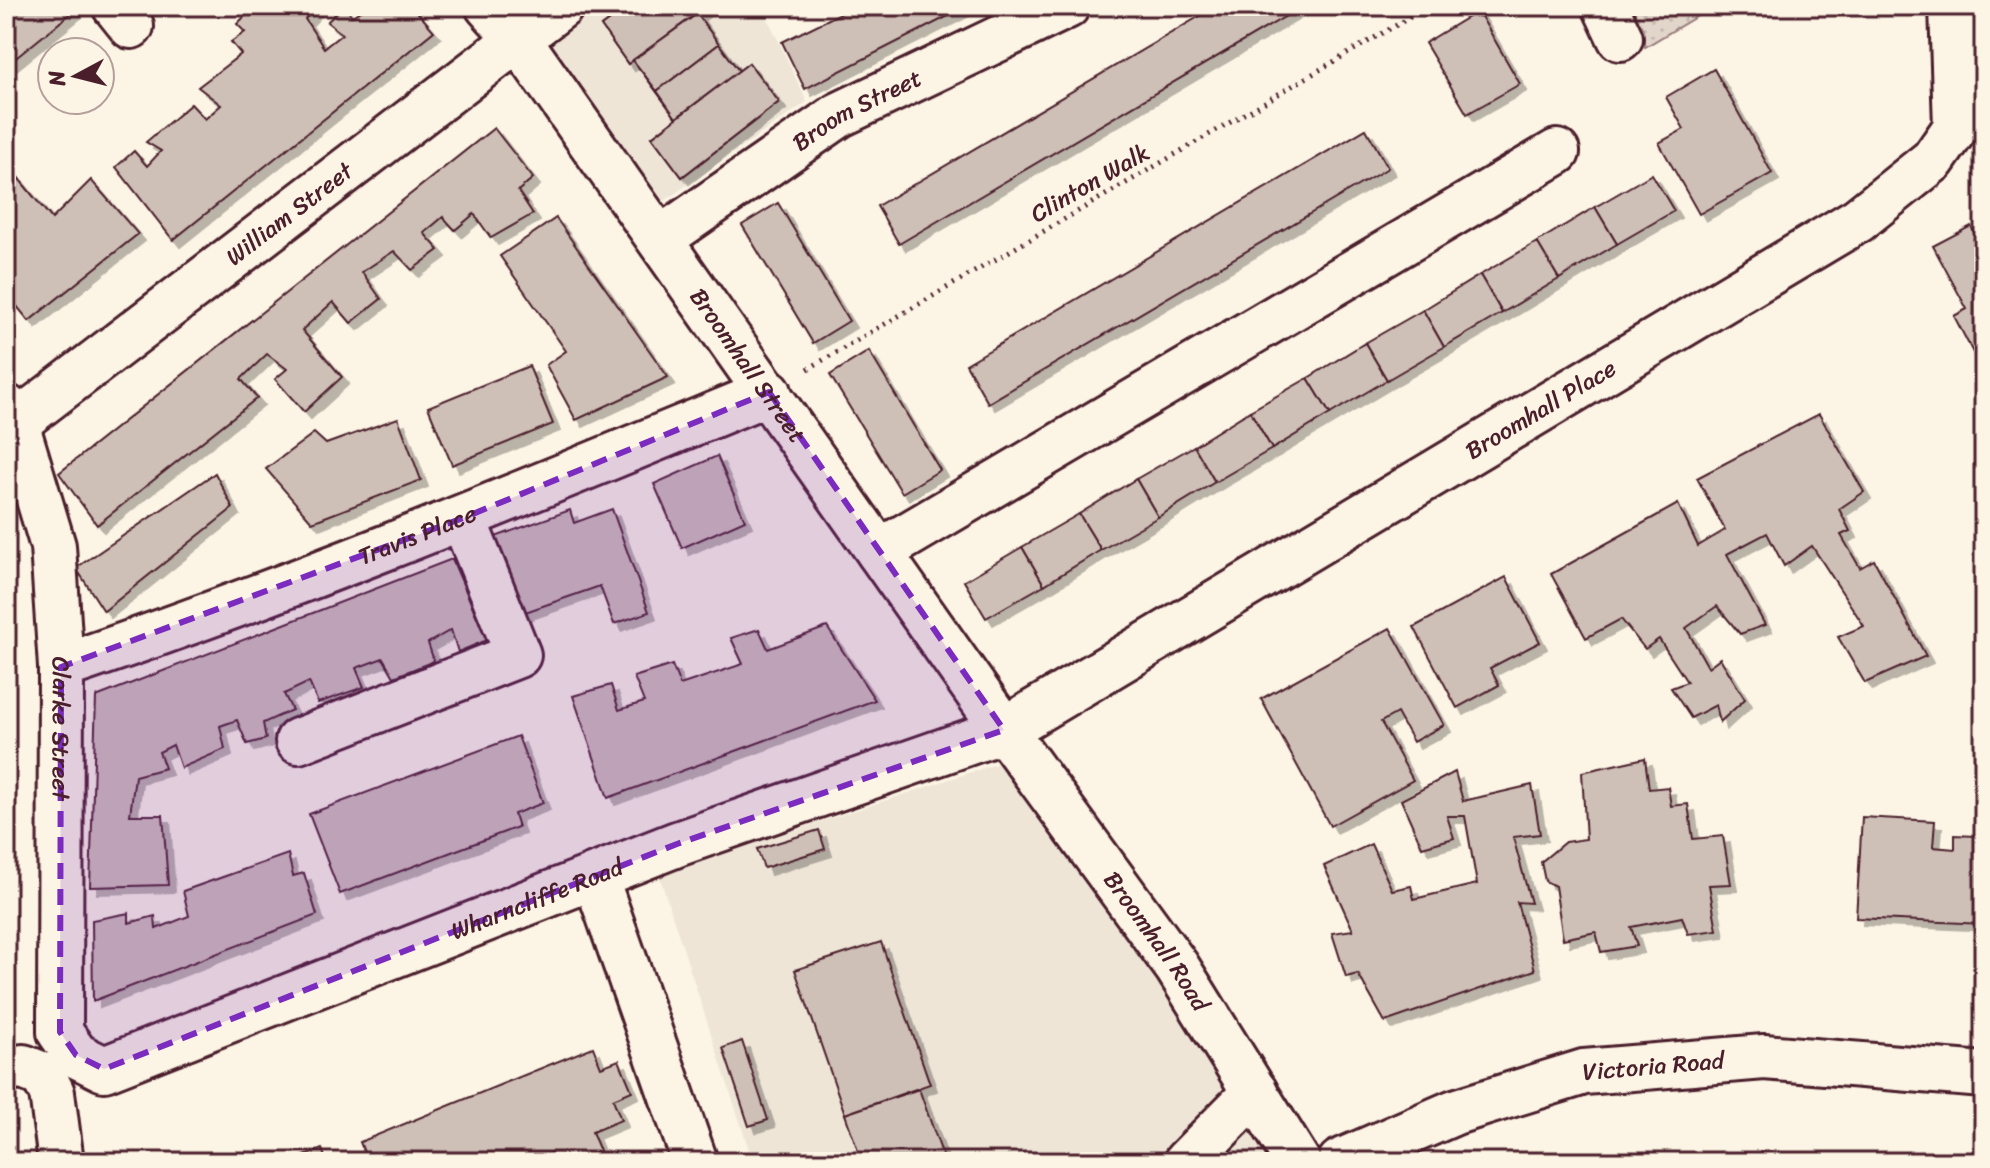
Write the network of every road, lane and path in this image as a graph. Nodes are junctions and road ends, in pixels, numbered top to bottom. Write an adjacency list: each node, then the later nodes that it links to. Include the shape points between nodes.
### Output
1 (488, 6): 6 (street, Broomhall Street)
2 (561, 6): 6 (street, William Street)
3 (1067, 6): 8 (street, Broom Street, via 839,115)
4 (1429, 6): 9 (path, Clinton Walk)
5 (1952, 6): 14 (street, Broomhall Place, via 1956,127 1933,160 1858,220)
6 (519, 40): 8 (street, Broomhall Street); 10 (street, William Street)
7 (1557, 152): 12 (street)
8 (660, 239): 9 (street, Broomhall Street)
9 (769, 392): 11 (street, Travis Place); 12 (street, Broomhall Street)
10 (11, 415): 13 (street, Clarke Street, via 53,546)
11 (463, 518): 13 (street, Travis Place); 15 (street, via 518,655)
12 (879, 552): 14 (street, Broomhall Street)
13 (61, 667): 17 (street, Clarke Street, via 60,1032)
14 (1004, 730): 16 (street, Wharncliffe Road, via 683,859); 19 (street, Broomhall Road, via 1177,967)
15 (298, 741)
16 (595, 876): 17 (street, Wharncliffe Road, via 104,1069); 21 (street)
17 (42, 1067): 20 (street, Clarke Street, via 52,1093)
18 (1984, 1075): 24 (street, Victoria Road, via 1764,1057 1584,1072 1455,1112)
19 (1255, 1092): 22 (street); 23 (street, Broomhall Road)
20 (61, 1162)
21 (695, 1162)
22 (1186, 1162)
23 (1298, 1162)
24 (1340, 1162)

